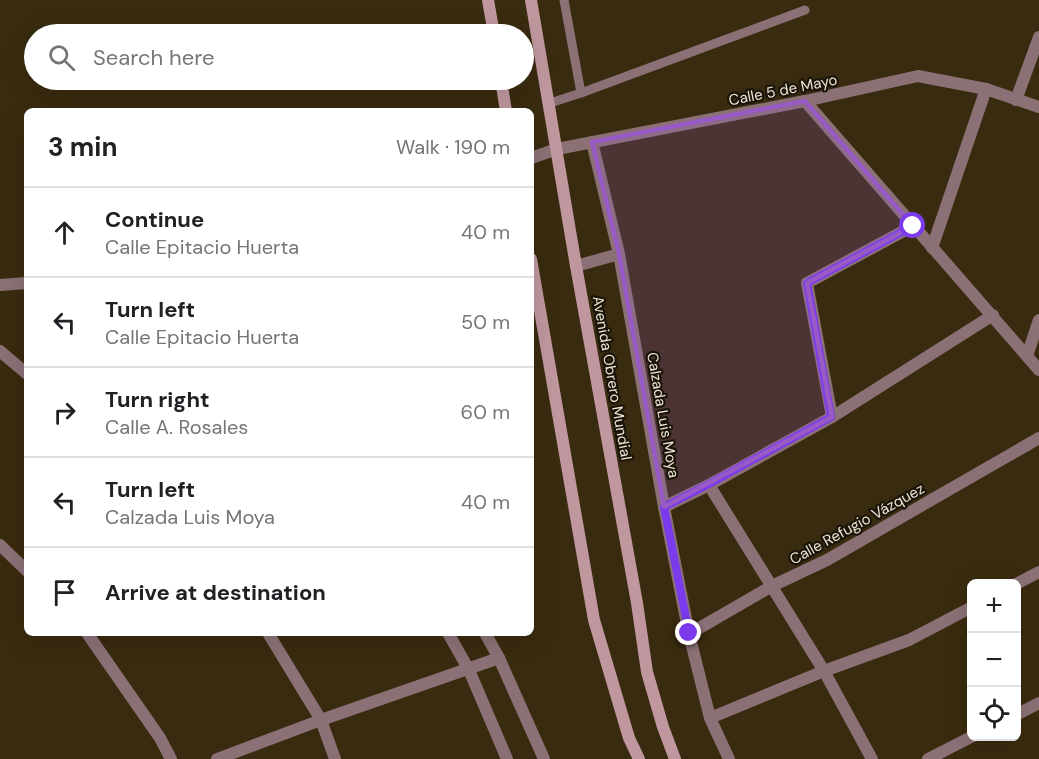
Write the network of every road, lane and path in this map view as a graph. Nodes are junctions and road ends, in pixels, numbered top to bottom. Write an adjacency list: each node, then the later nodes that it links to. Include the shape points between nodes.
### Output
1 (488, 0): 5 (main road)
2 (531, 0): 13 (main road, Avenida Obrero Mundial)
3 (564, 0): 10 (lane)
4 (805, 10): 10 (lane)
5 (492, 24)
6 (1039, 37): 7 (street)
7 (1034, 67): 11 (street)
8 (986, 89): 11 (street, Calle 5 de Mayo); 12 (street, Calle 5 de Mayo, via 918,76); 20 (street)
9 (503, 90): 15 (main road)
10 (581, 93): 13 (lane)
11 (1016, 100): 14 (street, Calle 5 de Mayo)
12 (805, 101): 16 (street, Calle 5 de Mayo); 19 (street)
13 (550, 103): 17 (main road, Avenida Obrero Mundial)
14 (1039, 107)
15 (506, 108)
16 (592, 142): 17 (street, Calle 5 de Mayo); 21 (street, Calzada Luis Moya)
17 (557, 149): 18 (street, Calle 5 de Mayo); 22 (main road, Avenida Obrero Mundial)
18 (534, 157)
19 (913, 226): 20 (street); 32 (street, via 807,283)
20 (932, 248): 26 (street)
21 (620, 254): 22 (street); 35 (street, Calzada Luis Moya)
22 (576, 266): 61 (main road, Avenida Obrero Mundial, via 647,672)
23 (534, 276): 60 (main road, via 594,620)
24 (24, 283): 25 (street)
25 (0, 285)
26 (993, 315): 29 (street); 32 (street)
27 (1039, 320): 29 (street)
28 (0, 351): 31 (street)
29 (1027, 356): 30 (street)
30 (1039, 369)
31 (24, 371)
32 (831, 417): 34 (street)
33 (1039, 438): 40 (street, Calle Refugio Vázquez, via 827,560)
34 (709, 484): 35 (street); 40 (street)
35 (664, 507): 42 (street, Calzada Luis Moya)
36 (0, 545): 37 (street)
37 (24, 568)
38 (1039, 572): 39 (street)
39 (1021, 582)
40 (772, 586): 42 (street, Calle Refugio Vázquez); 49 (street)
41 (967, 611): 49 (street, via 909,640)
42 (689, 633): 52 (street, Calzada Luis Moya)
43 (89, 636): 55 (street)
44 (270, 636): 53 (street)
45 (450, 636): 48 (street)
46 (487, 636): 47 (street)
47 (499, 658): 48 (street); 59 (street)
48 (469, 670): 53 (street); 58 (street)
49 (825, 671): 52 (street); 63 (street)
50 (1039, 703): 51 (street)
51 (1021, 713)
52 (710, 718): 62 (street, Calzada Luis Moya)
53 (321, 720): 56 (street); 57 (street)
54 (967, 739): 64 (street)
55 (171, 759)
56 (217, 759)
57 (335, 759)
58 (507, 759)
59 (544, 759)
60 (639, 759)
61 (675, 759)
62 (729, 759)
63 (872, 759)
64 (928, 759)

